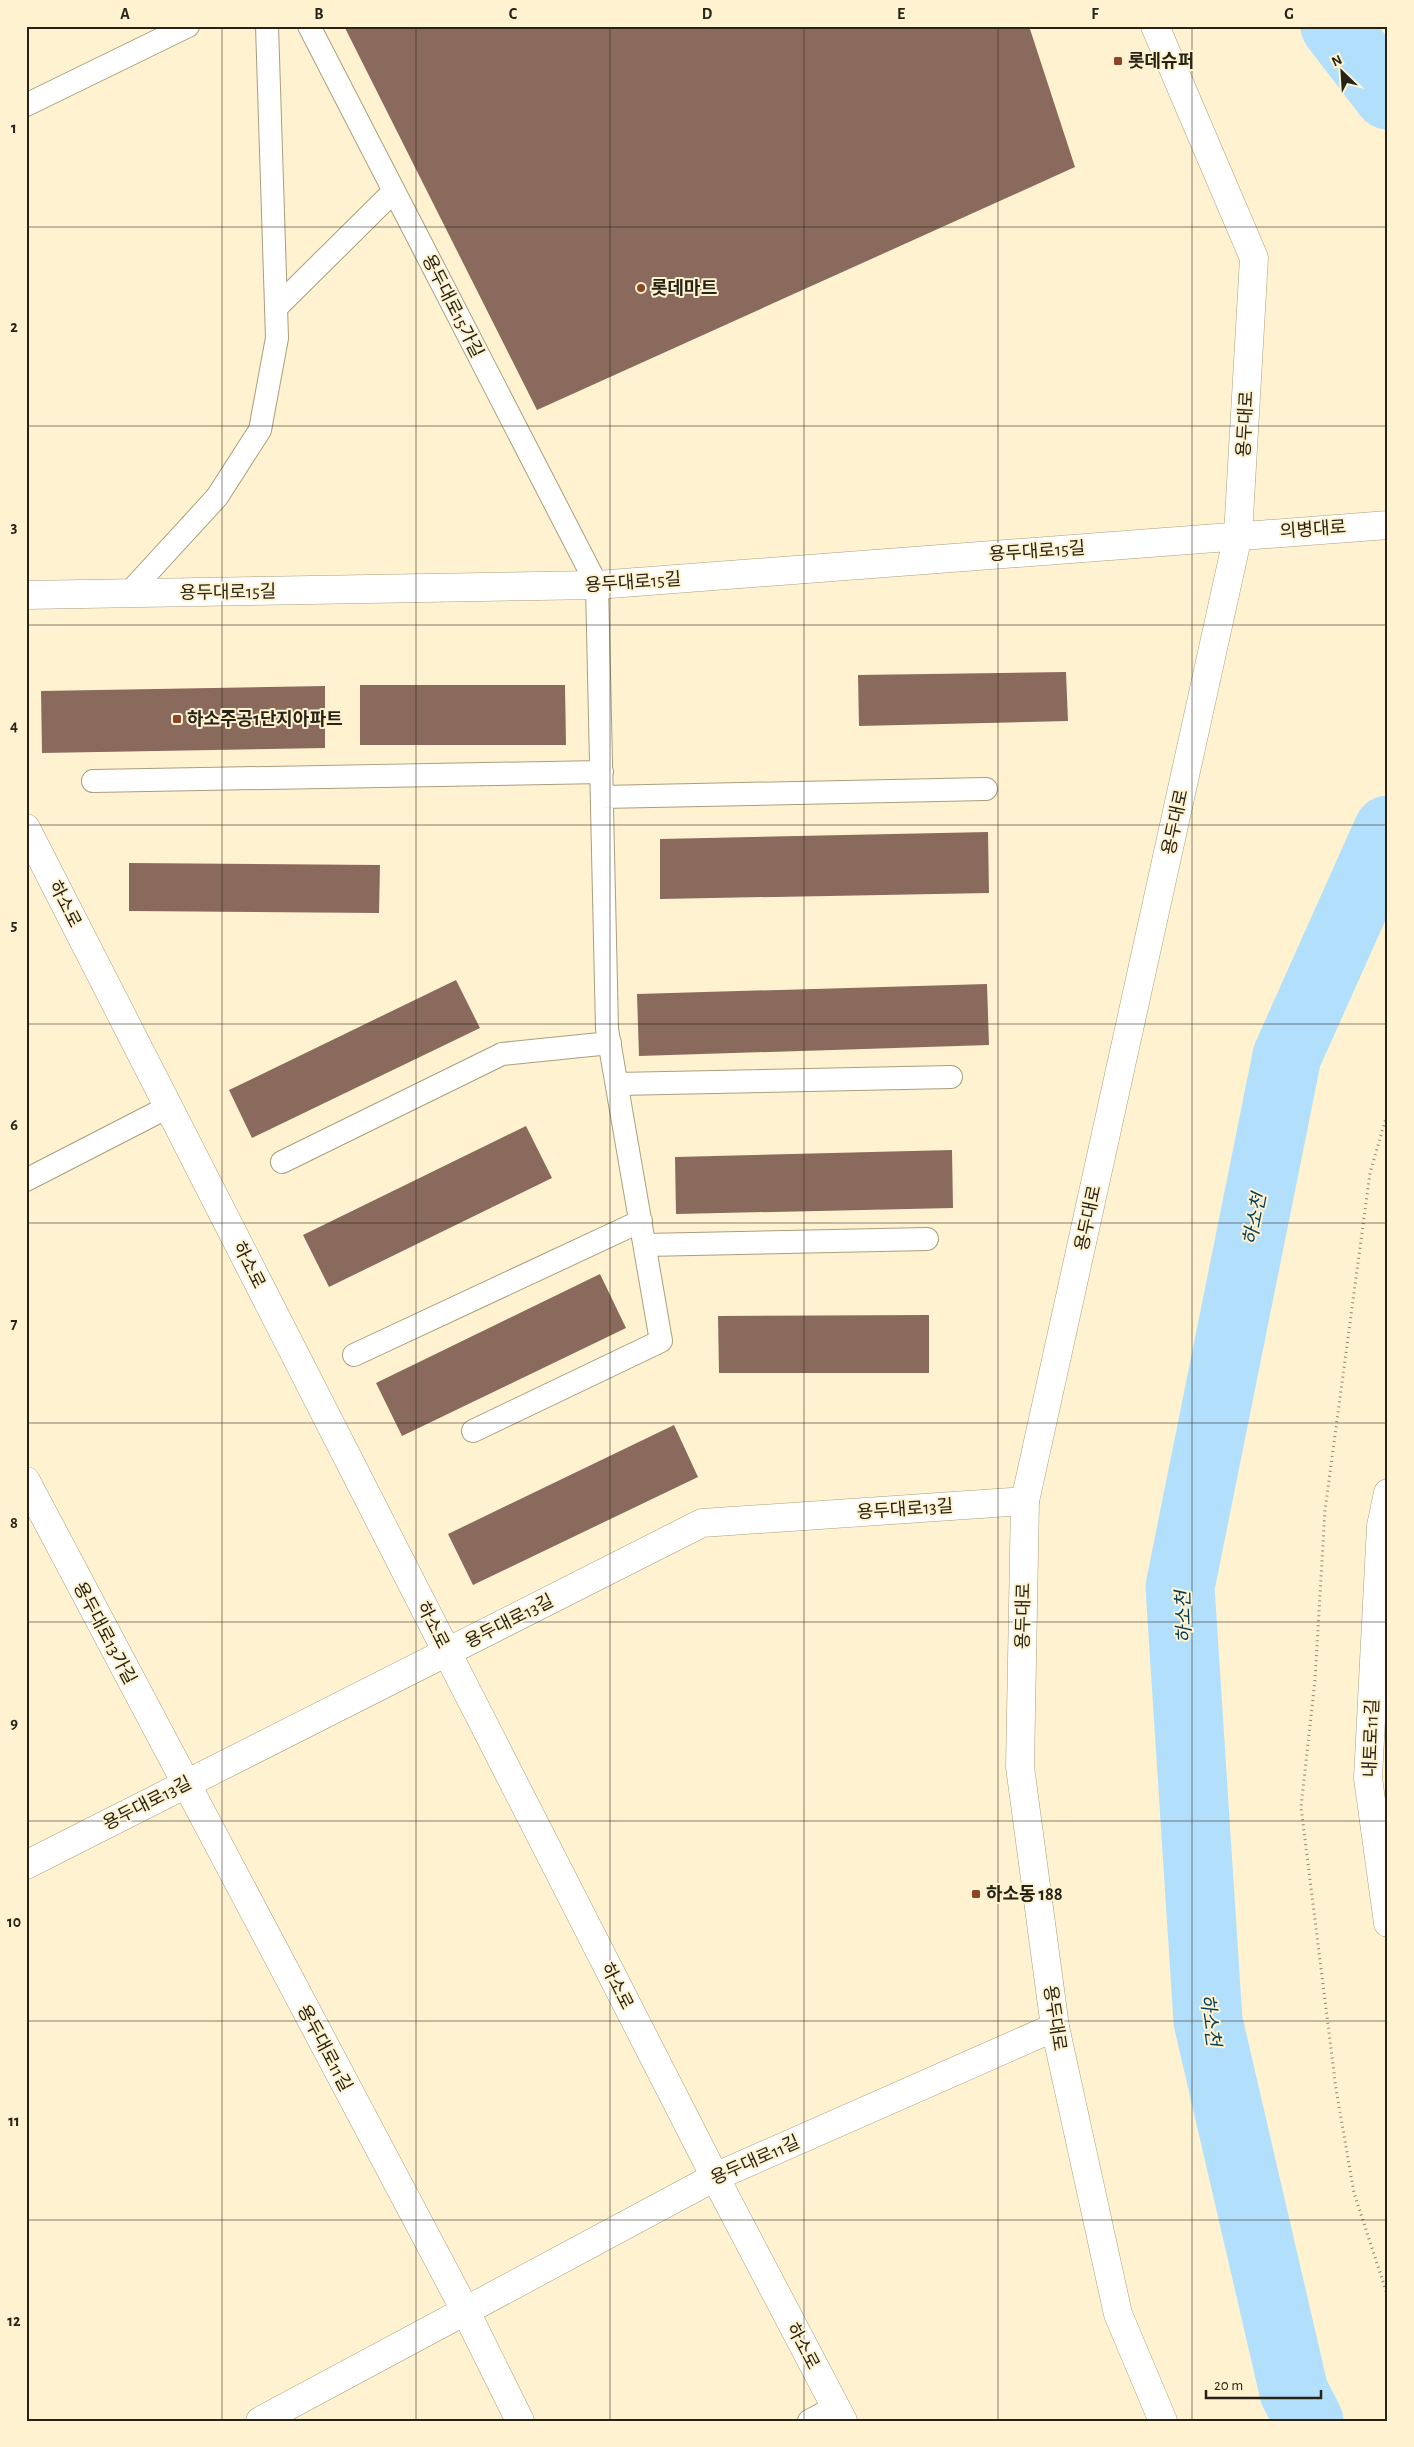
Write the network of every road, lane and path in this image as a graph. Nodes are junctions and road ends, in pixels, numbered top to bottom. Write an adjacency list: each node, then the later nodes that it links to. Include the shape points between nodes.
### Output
1 (188, 26): 5 (lane)
2 (267, 26): 7 (lane)
3 (309, 26): 6 (lane, 용두대로15가길)
4 (1155, 26): 9 (street, 용두대로, via 1254,258)
5 (26, 105)
6 (394, 191): 7 (lane); 10 (lane, 용두대로15가길)
7 (276, 308): 11 (lane, via 277,338 260,430 217,498)
8 (1388, 525): 9 (street, 의병대로)
9 (1238, 535): 10 (street, 용두대로15길); 31 (street, 용두대로)
10 (598, 585): 11 (street, 용두대로15길); 13 (lane)
11 (128, 594): 12 (street, 용두대로15길)
12 (26, 596)
13 (602, 772): 14 (lane); 16 (lane)
14 (93, 781)
15 (986, 789): 16 (lane)
16 (602, 797): 18 (lane, via 607,1029)
17 (26, 828): 21 (street, 하소로)
18 (610, 1043): 20 (lane); 22 (lane, via 502,1054)
19 (951, 1077): 20 (lane)
20 (617, 1084): 24 (lane)
21 (168, 1107): 23 (lane); 32 (street, 하소로)
22 (282, 1162)
23 (26, 1180)
24 (641, 1221): 26 (lane); 27 (lane)
25 (927, 1239): 26 (lane)
26 (645, 1245): 28 (lane, via 662,1341)
27 (354, 1355)
28 (474, 1431)
29 (26, 1481): 34 (street, 용두대로13가길)
30 (1388, 1493): 33 (street, 내토로11길, via 1381,1526)
31 (1025, 1502): 32 (street, 용두대로13길, via 702,1523); 37 (street, 용두대로, via 1020,1767)
32 (446, 1652): 34 (street, 용두대로13길); 38 (street, 하소로)
33 (1378, 1778): 36 (street, 내토로11길)
34 (185, 1784): 35 (street, 용두대로13길); 39 (street, 용두대로11길)
35 (26, 1865)
36 (1388, 1923)
37 (1055, 2027): 38 (street, 용두대로11길); 44 (street, 용두대로, via 1118,2314)
38 (715, 2178): 39 (street, 용두대로11길); 40 (street, 하소로)
39 (466, 2312): 41 (street, 용두대로11길); 42 (street)
40 (839, 2414): 43 (lane)
41 (260, 2421)
42 (520, 2421)
43 (809, 2421)
44 (1163, 2421)

